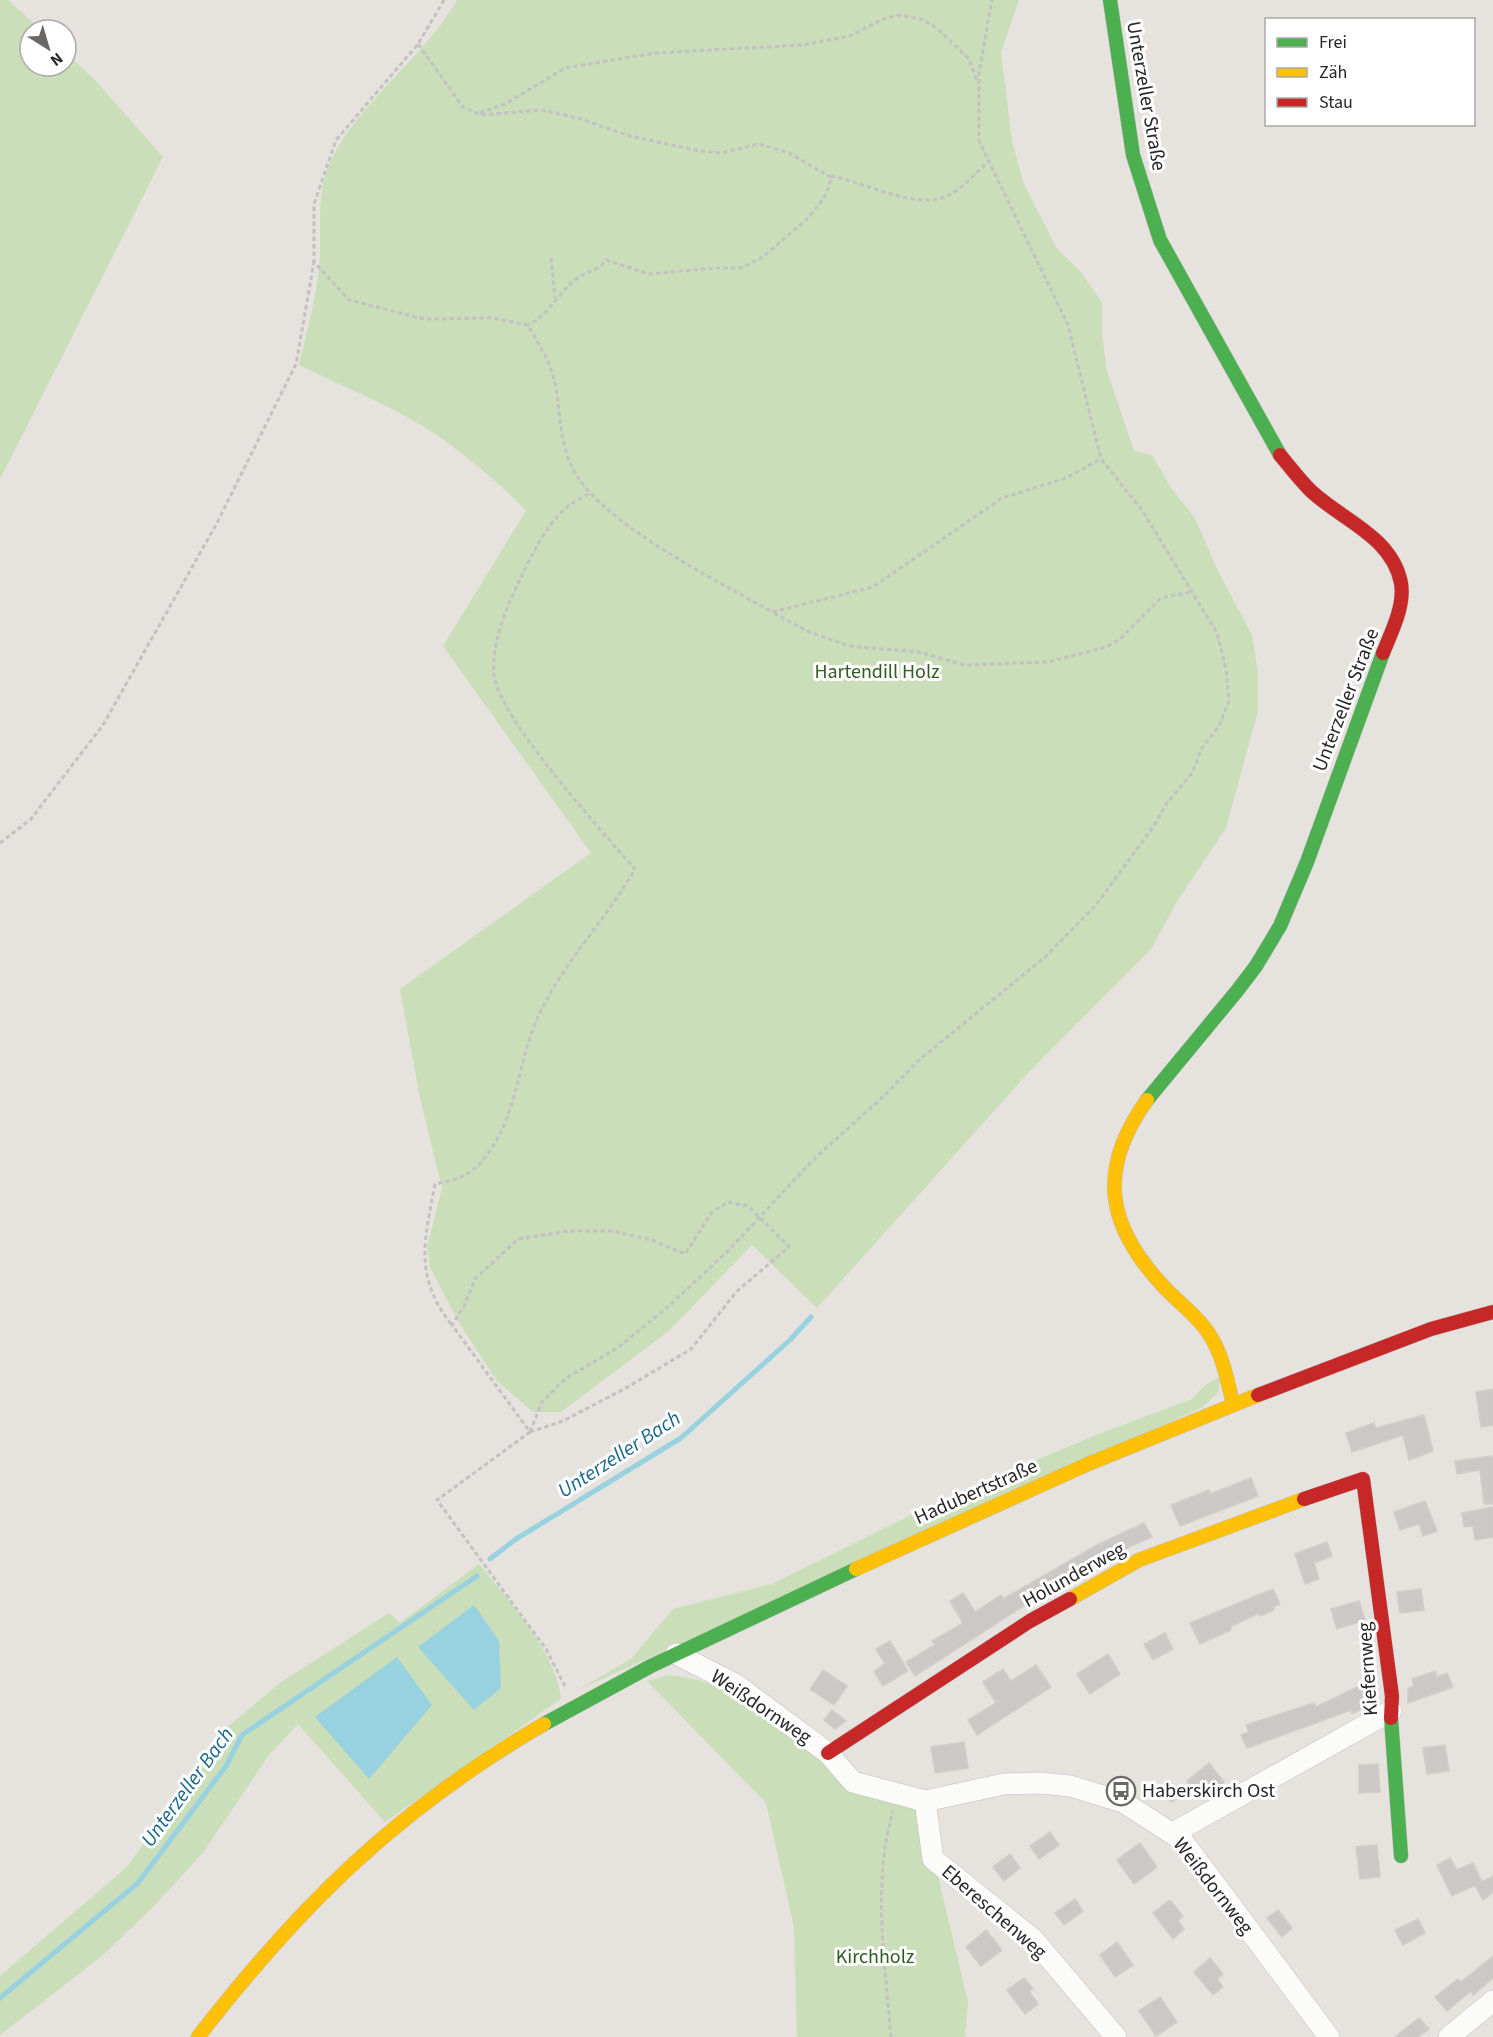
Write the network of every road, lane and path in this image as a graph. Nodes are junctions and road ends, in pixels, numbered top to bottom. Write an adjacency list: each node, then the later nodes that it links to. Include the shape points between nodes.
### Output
1 (444, 0): 4 (path)
2 (992, 0): 5 (path)
3 (1110, 0): 21 (street, Unterzeller Straße, via 1133,155 1160,240 1279,454 1311,491 1382,545 1401,584 1397,618 1300,883 1279,929 1236,994 1140,1112 1117,1164 1114,1202 1131,1246 1212,1337)
4 (418, 44): 6 (path, via 463,107); 10 (path, via 336,140 314,204)
5 (978, 85): 6 (path, via 969,59 957,45 924,20 899,15 850,36 802,45 656,53 565,68 507,103); 7 (path, via 979,141)
6 (478, 113): 8 (path, via 541,110 692,150 721,153 759,144 789,153)
7 (989, 161): 8 (path, via 950,194 923,200); 13 (path, via 1068,325)
8 (831, 176): 11 (path, via 824,198 807,219 763,257 741,268 649,274 606,260 597,270 582,275)
9 (551, 258): 11 (path)
10 (314, 262): 12 (path, via 350,300 424,319 492,318); 17 (path, via 296,364 217,523 103,725 31,819)
11 (556, 300): 12 (path)
12 (528, 325): 14 (path, via 551,370 561,438 572,468)
13 (1101, 459): 15 (path, via 1142,510); 16 (path, via 1066,478 1002,498 873,587)
14 (591, 493): 16 (path, via 662,550); 20 (path, via 560,515 525,570 497,640 494,675 502,698 524,733 635,869 596,931 559,975 525,1044 506,1115 492,1148 463,1178 435,1184 423,1250 438,1307)
15 (1191, 592): 16 (path, via 1161,598 1120,639 1106,647 1048,662 964,664 919,652 849,646 809,632); 18 (path, via 1217,633 1229,701 1192,773 1096,905 1045,957 919,1060)
16 (772, 612)
17 (0, 843)
18 (760, 1216): 20 (path, via 748,1206 728,1202 712,1212 685,1254 652,1240 612,1231 568,1231 518,1239 475,1279); 22 (path, via 669,1306 619,1347 565,1379 542,1402); 22 (path, via 789,1247 737,1291 691,1348 563,1421)
19 (1493, 1311): 21 (street, Hadubertstraße)
20 (452, 1325): 22 (path)
21 (1233, 1403): 24 (street, Hadubertstraße, via 1012,1496)
22 (530, 1432): 25 (path, via 437,1500 546,1649 564,1682)
23 (1363, 1479): 26 (street, Kiefernweg, via 1382,1601 1392,1695); 27 (street, Holunderweg, via 1139,1560 1030,1621)
24 (676, 1654): 25 (street, Hadubertstraße); 27 (street, Weißdornweg, via 735,1684)
25 (568, 1708): 34 (street, Hadubertstraße, via 494,1753 389,1830 335,1878 256,1961)
26 (1390, 1711): 30 (street); 31 (street, Kiefernweg)
27 (828, 1753): 28 (street, Weißdornweg, via 853,1782)
28 (898, 1795): 29 (street, Weißdornweg); 35 (path, via 887,1834 884,1892 884,1958)
29 (926, 1801): 30 (street, Weißdornweg, via 1004,1784 1070,1786 1124,1802); 36 (street, Ebereschenweg, via 933,1859 1032,1939)
30 (1173, 1833): 33 (street, Weißdornweg, via 1182,1840)
31 (1401, 1856)
32 (1493, 2001): 37 (street)
33 (1320, 2034)
34 (198, 2037)
35 (891, 2037)
36 (1116, 2037)
37 (1449, 2037)

